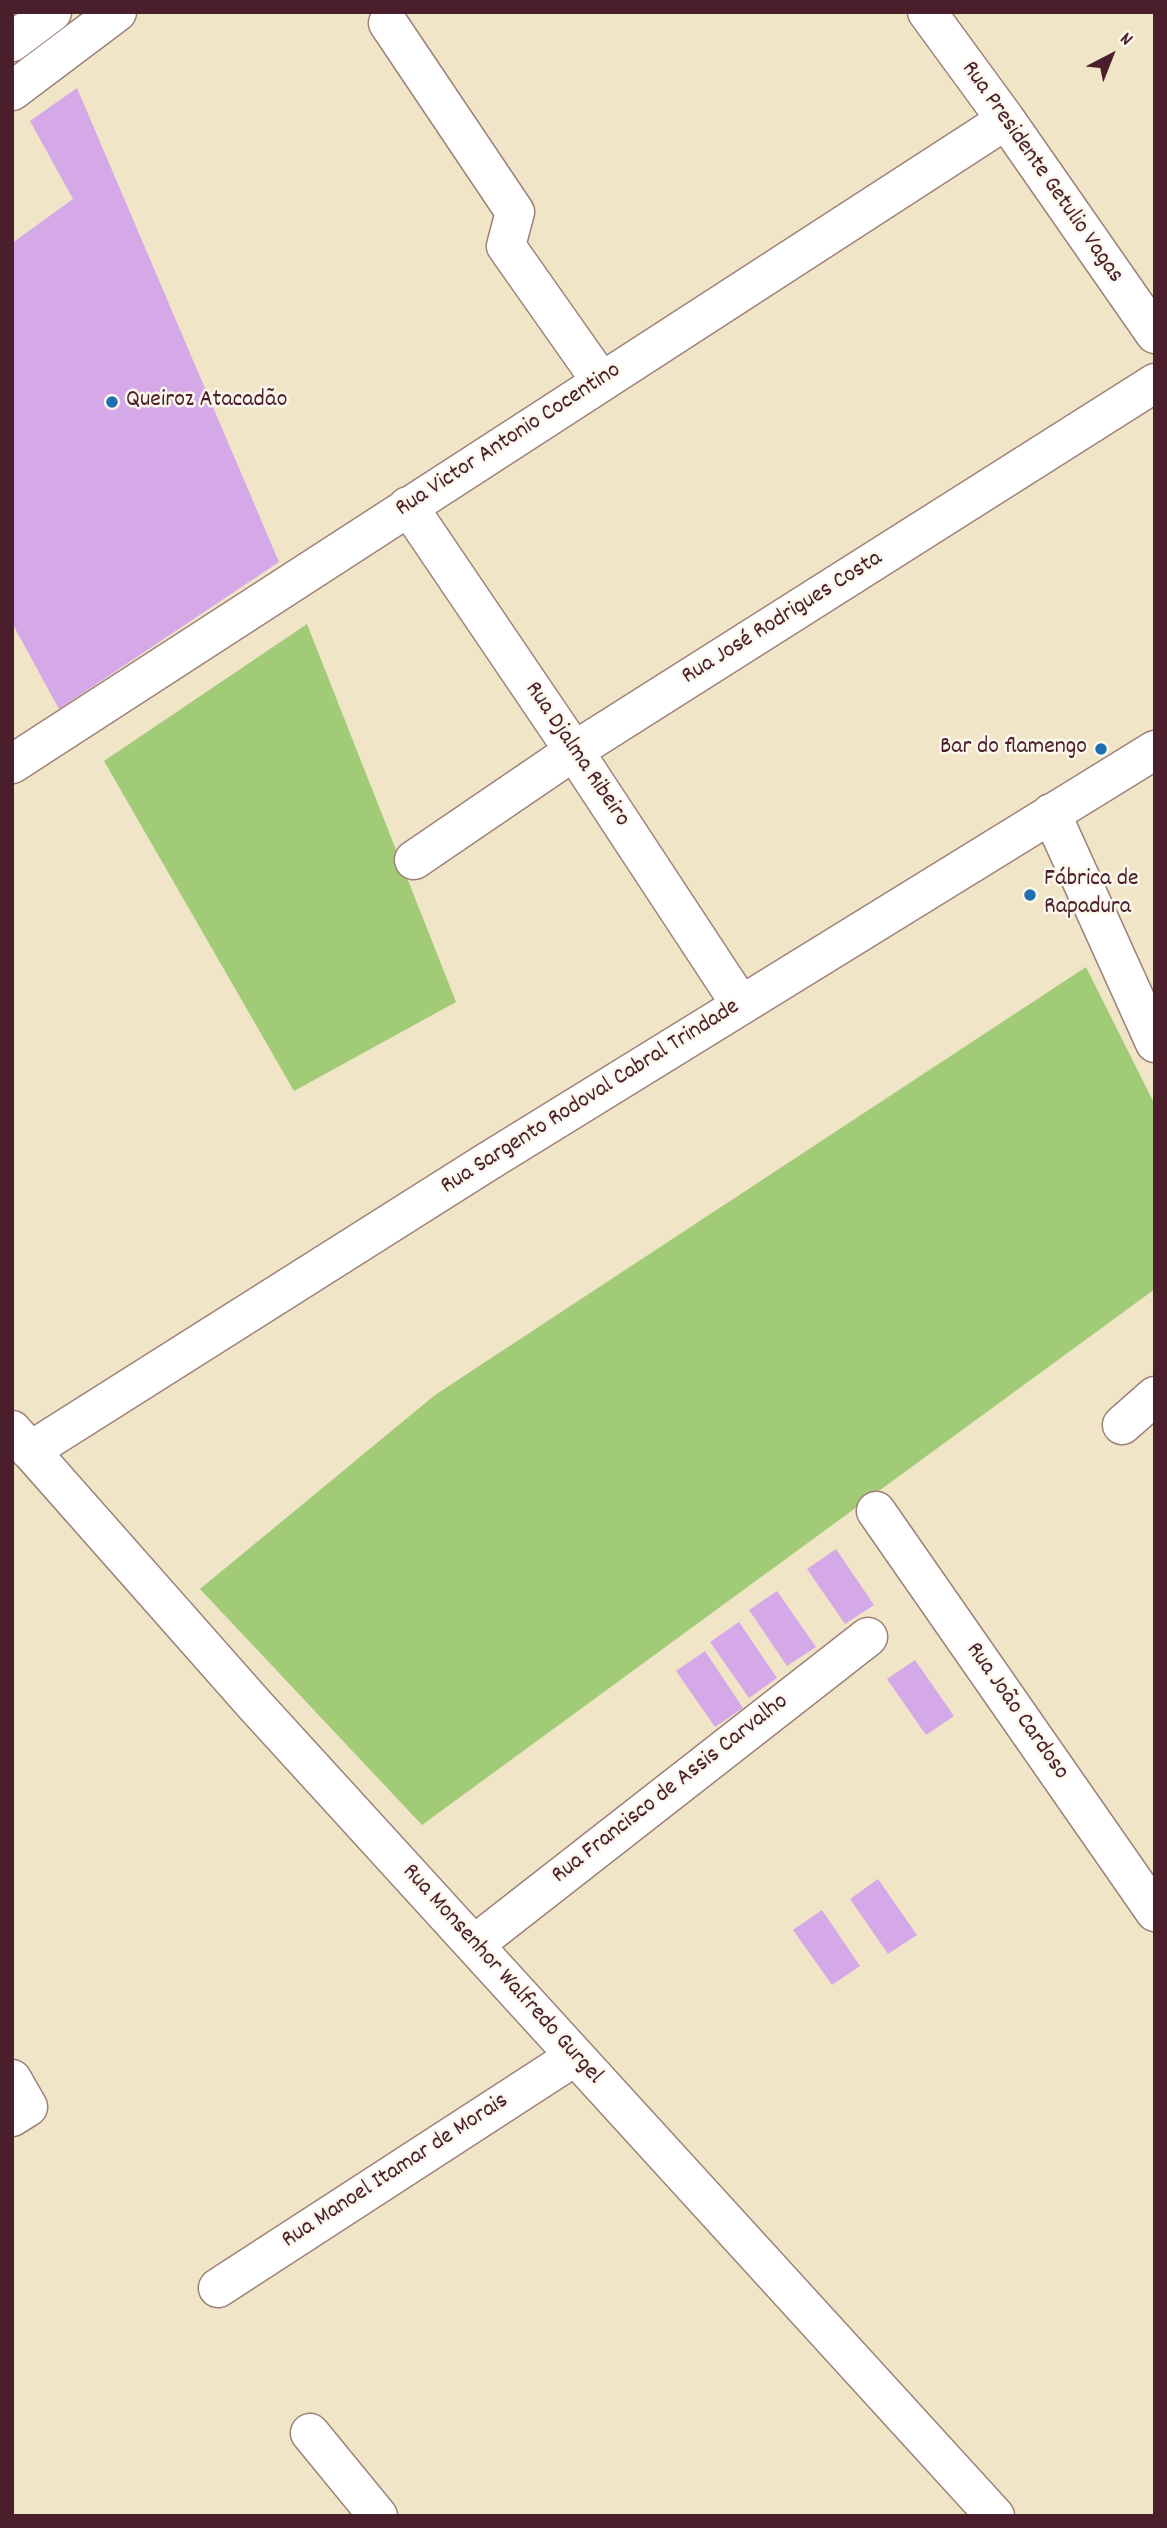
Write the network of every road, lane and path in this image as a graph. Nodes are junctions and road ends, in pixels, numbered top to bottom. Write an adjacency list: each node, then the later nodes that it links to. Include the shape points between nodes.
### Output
1 (51, 12): 5 (street)
2 (117, 12): 6 (street)
3 (927, 12): 7 (street, Rua Presidente Getulio Vagas)
4 (388, 23): 9 (street, via 515,212 506,246)
5 (12, 42)
6 (12, 91)
7 (1006, 120): 8 (street, Rua Presidente Getulio Vagas); 9 (street, Rua Victor Antonio Cocentino)
8 (1155, 334)
9 (601, 381): 11 (street, Rua Victor Antonio Cocentino)
10 (1155, 383): 13 (street, Rua José Rodrigues Costa)
11 (408, 506): 13 (street, Rua Djalma Ribeiro); 14 (street, Rua Victor Antonio Cocentino)
12 (1155, 750): 15 (street, Rua Sargento Rodoval Cabral Trindade)
13 (574, 751): 16 (street, Rua José Rodrigues Costa); 17 (street, Rua Djalma Ribeiro)
14 (12, 764)
15 (1052, 813): 17 (street, Rua Sargento Rodoval Cabral Trindade); 18 (street)
16 (414, 860)
17 (741, 1005): 21 (street, Rua Sargento Rodoval Cabral Trindade)
18 (1155, 1043)
19 (1155, 1396): 20 (street)
20 (1122, 1425)
21 (21, 1441): 25 (street, Rua Monsenhor Walfredo Gurgel)
22 (876, 1511): 24 (street, Rua João Cardoso)
23 (868, 1637): 25 (street, Rua Francisco de Assis Carvalho)
24 (1155, 1912)
25 (475, 1944): 26 (street, Rua Monsenhor Walfredo Gurgel)
26 (574, 2057): 27 (street, Rua Manoel Itamar de Morais); 30 (street, Rua Monsenhor Walfredo Gurgel)
27 (218, 2288)
28 (310, 2433): 29 (street)
29 (378, 2516)
30 (995, 2516)

